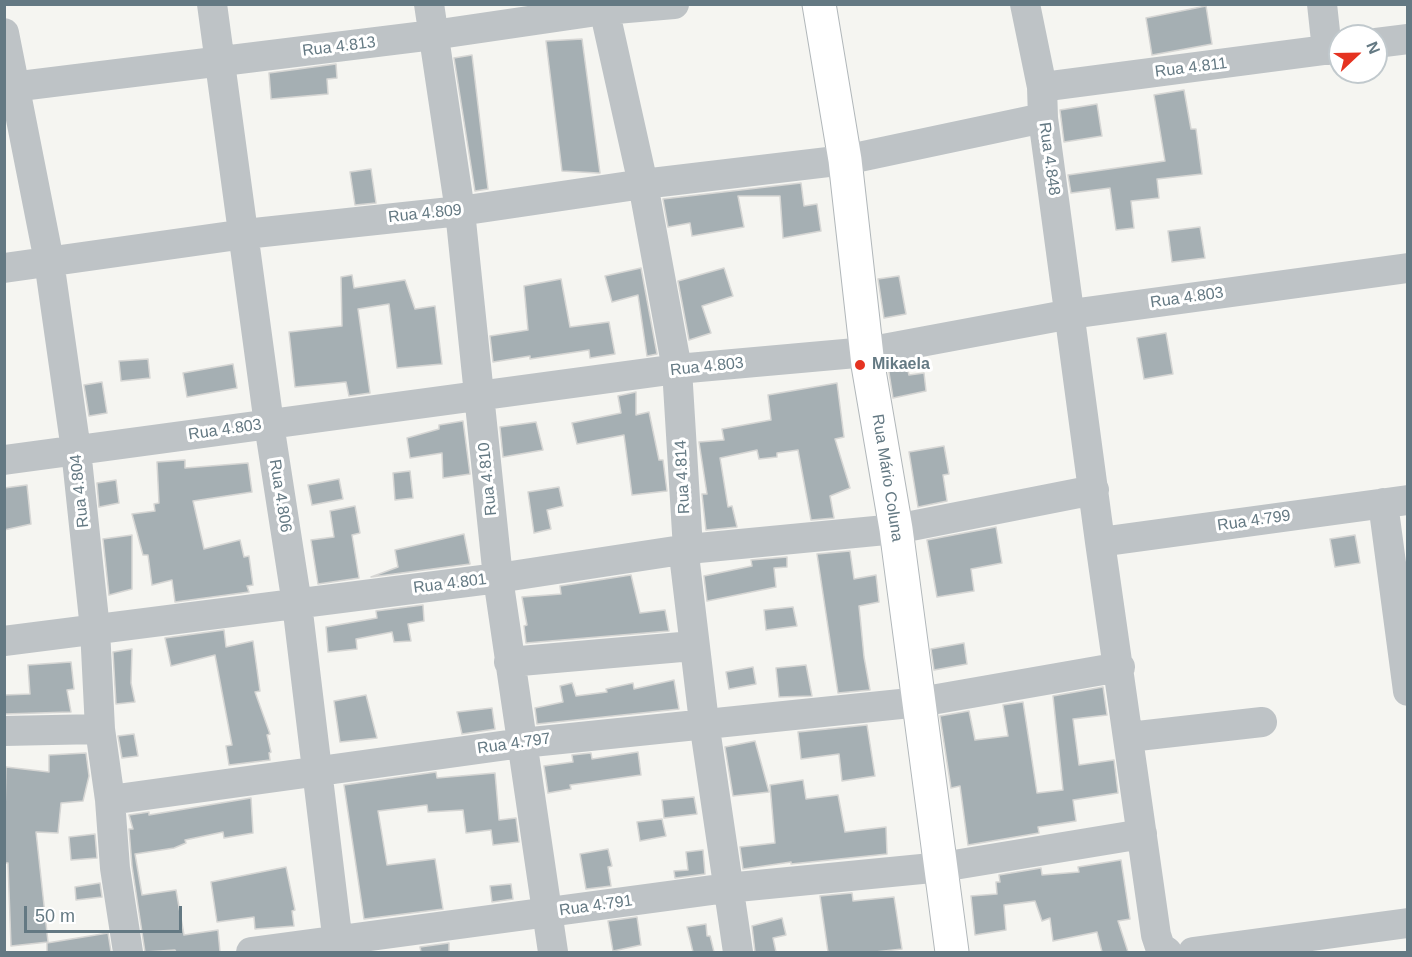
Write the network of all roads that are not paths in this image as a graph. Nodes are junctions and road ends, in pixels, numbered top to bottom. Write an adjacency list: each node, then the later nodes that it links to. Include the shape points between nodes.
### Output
1 (212, 4): 14 (street, Rua 4.806)
2 (429, 4): 10 (street, Rua 4.810)
3 (674, 4): 7 (street, Rua 4.813)
4 (819, 4): 18 (main road, Rua Mário Coluna)
5 (1025, 4): 16 (street, Rua 4.848)
6 (1322, 4): 8 (street)
7 (603, 7): 10 (street, Rua 4.813); 19 (street, Rua 4.814)
8 (1328, 29)
9 (4, 33): 15 (street, Rua 4.804)
10 (433, 35): 14 (street, Rua 4.813); 20 (street, Rua 4.810)
11 (1407, 39): 12 (street)
12 (1388, 41)
13 (1328, 50): 16 (street, Rua 4.811)
14 (219, 62): 15 (street, Rua 4.813); 21 (street, Rua 4.806)
15 (9, 87): 22 (street, Rua 4.804)
16 (1042, 87): 17 (street, Rua 4.848)
17 (1043, 118): 18 (street, Rua 4.809); 25 (street, Rua 4.848)
18 (845, 160): 19 (street, Rua 4.809); 26 (main road, Rua Mário Coluna)
19 (642, 184): 20 (street, Rua 4.809); 27 (street, Rua 4.814)
20 (460, 211): 21 (street, Rua 4.809); 28 (street, Rua 4.810)
21 (246, 234): 22 (street, Rua 4.809); 29 (street, Rua 4.806)
22 (50, 261): 23 (street, Rua 4.809); 30 (street, Rua 4.804)
23 (4, 268)
24 (1407, 268): 25 (street, Rua 4.803)
25 (1071, 314): 26 (street, Rua 4.803); 32 (street, Rua 4.848)
26 (867, 352): 27 (street, Rua 4.803); 34 (main road, Rua Mário Coluna)
27 (677, 369): 28 (street, Rua 4.803); 36 (street, Rua 4.814)
28 (479, 394): 29 (street, Rua 4.803); 37 (street, Rua 4.810)
29 (269, 424): 30 (street, Rua 4.803); 38 (street, Rua 4.806)
30 (76, 450): 31 (street, Rua 4.803); 39 (street, Rua 4.804)
31 (4, 460)
32 (1094, 490): 34 (street, Rua 4.801); 35 (street, Rua 4.848)
33 (1395, 502): 35 (street, Rua 4.799); 44 (street)
34 (896, 529): 36 (street, Rua 4.801); 45 (main road, Rua Mário Coluna)
35 (1100, 542): 43 (street, Rua 4.848)
36 (688, 549): 37 (street, Rua 4.801); 41 (street, Rua 4.814)
37 (498, 578): 38 (street, Rua 4.801); 42 (street, Rua 4.810)
38 (297, 604): 39 (street, Rua 4.801); 52 (street, Rua 4.806)
39 (95, 629): 40 (street, Rua 4.801); 48 (street, Rua 4.804)
40 (4, 641)
41 (693, 646): 42 (street); 46 (street, Rua 4.814)
42 (509, 662): 51 (street, Rua 4.810)
43 (1120, 667): 45 (street, Rua 4.797); 50 (street, Rua 4.848)
44 (1407, 691)
45 (920, 702): 46 (street, Rua 4.797); 55 (main road, Rua Mário Coluna)
46 (704, 722): 51 (street, Rua 4.797); 56 (street, Rua 4.814)
47 (1262, 722): 50 (street)
48 (100, 729): 49 (street); 53 (street, Rua 4.804)
49 (4, 731)
50 (1129, 737): 54 (street, Rua 4.848)
51 (522, 742): 52 (street, Rua 4.797); 57 (street, Rua 4.810)
52 (316, 773): 53 (street, Rua 4.797); 59 (street, Rua 4.806)
53 (110, 800): 61 (street, Rua 4.804, via 115,868)
54 (1142, 834): 55 (street, Rua 4.791); 66 (street, Rua 4.848, via 1156,935 1160,947)
55 (942, 867): 56 (street, Rua 4.791); 65 (main road, Rua Mário Coluna)
56 (727, 888): 57 (street, Rua 4.791); 64 (street, Rua 4.814)
57 (548, 913): 59 (street, Rua 4.791); 63 (street, Rua 4.810)
58 (1407, 923): 60 (street)
59 (338, 947): 62 (street, Rua 4.791)
60 (1262, 948): 67 (street)
61 (128, 952)
62 (250, 952)
63 (553, 952)
64 (738, 952)
65 (952, 952)
66 (1167, 952)
67 (1193, 952)

